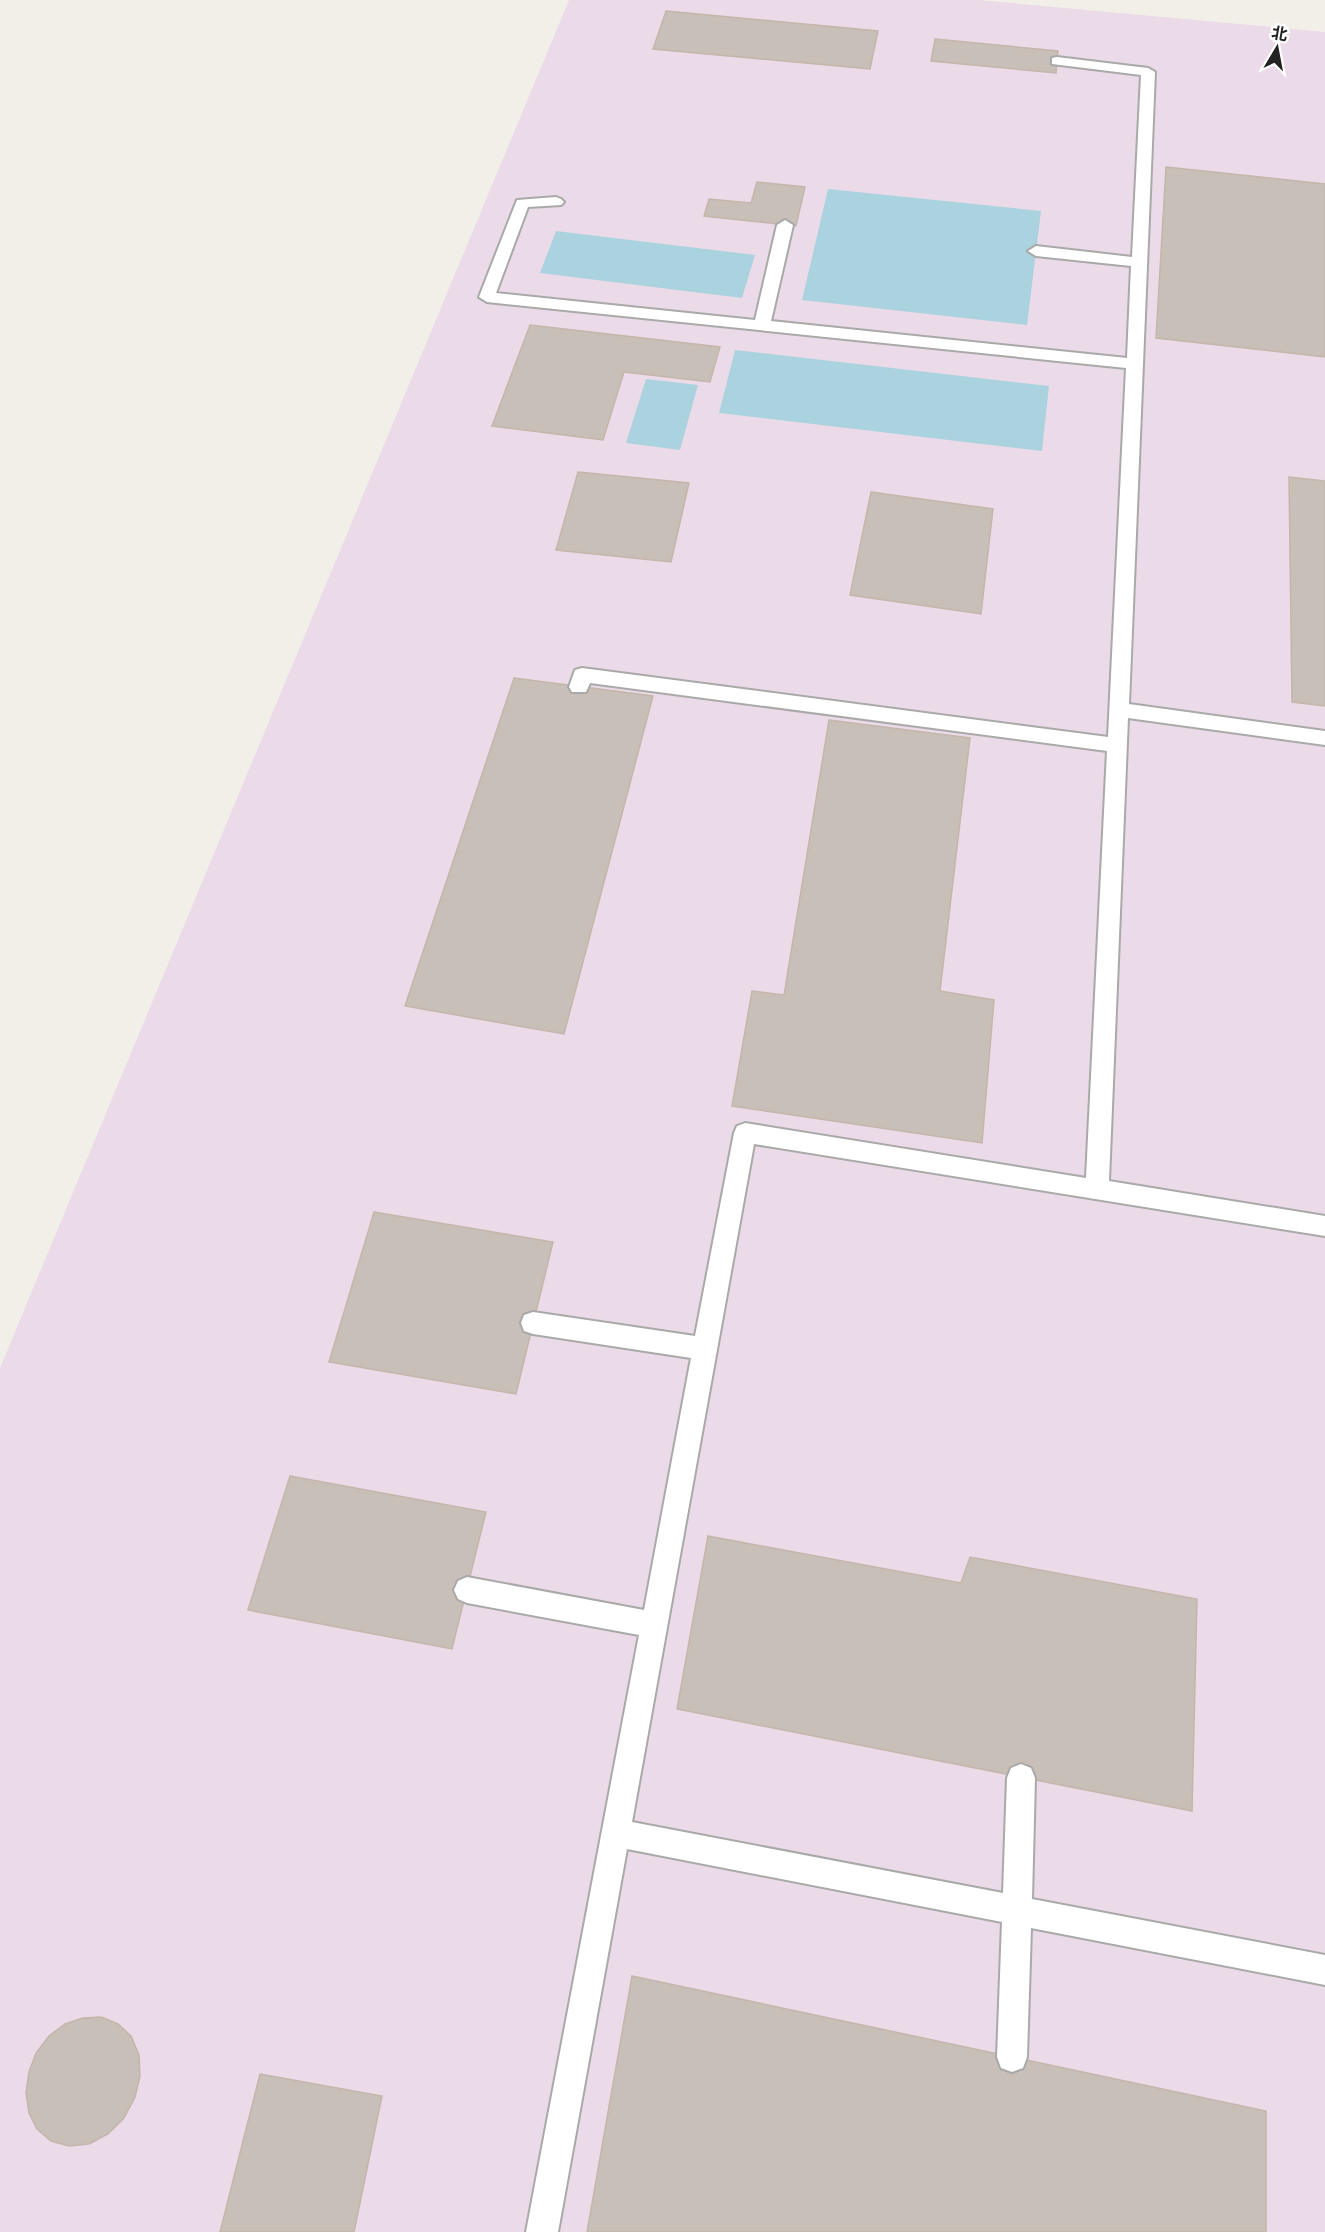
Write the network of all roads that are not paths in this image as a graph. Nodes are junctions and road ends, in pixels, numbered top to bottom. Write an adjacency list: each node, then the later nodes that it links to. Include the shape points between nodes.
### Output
1 (1057, 61): 5 (lane, via 1148,72)
2 (556, 202): 6 (lane, via 522,203 486,297)
3 (785, 225): 6 (lane)
4 (1036, 251): 5 (lane)
5 (1139, 262): 7 (lane)
6 (762, 325): 7 (lane)
7 (1135, 364): 9 (lane)
8 (579, 687): 11 (lane, via 582,675 895,722)
9 (1119, 710): 10 (lane); 11 (lane)
10 (1325, 738)
11 (1117, 745): 12 (lane)
12 (1097, 1189): 13 (lane); 15 (lane, via 745,1133)
13 (1325, 1226)
14 (533, 1323): 15 (lane)
15 (705, 1349): 17 (lane)
16 (467, 1590): 17 (lane)
17 (654, 1625): 19 (lane)
18 (1021, 1778): 20 (lane)
19 (615, 1833): 20 (lane); 23 (lane)
20 (1017, 1911): 21 (lane); 22 (lane)
21 (1325, 1970)
22 (1012, 2057)
23 (542, 2232)

